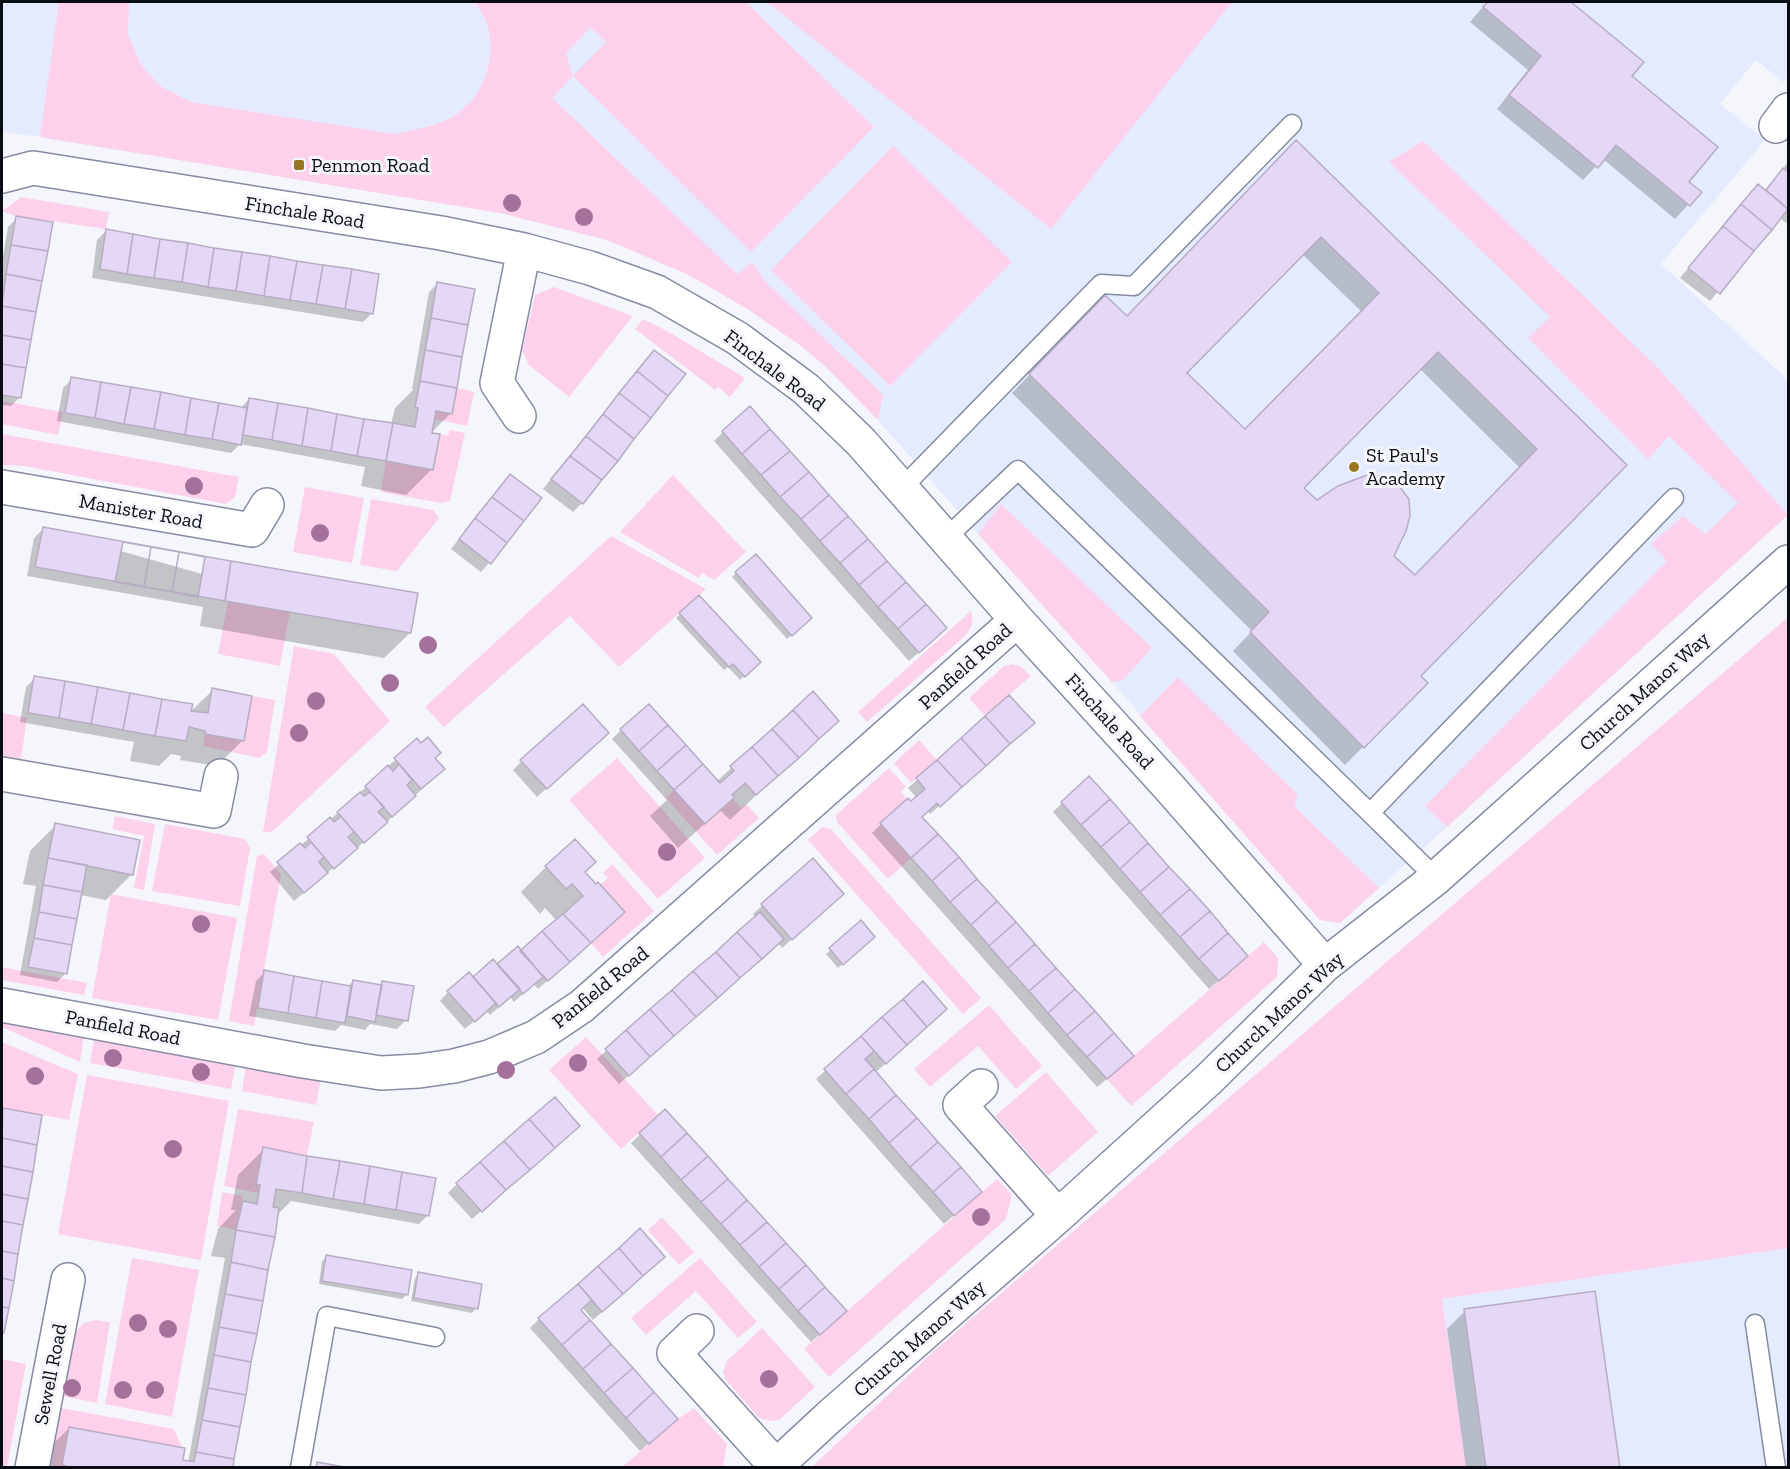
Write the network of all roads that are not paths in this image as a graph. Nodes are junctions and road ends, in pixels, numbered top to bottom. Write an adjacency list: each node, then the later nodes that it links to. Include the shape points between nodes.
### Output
1 (1292, 124): 6 (lane, via 1134,286 1101,284)
2 (2, 176): 3 (street, Finchale Road, via 33,168 441,233)
3 (524, 250): 4 (street, via 498,383); 6 (street, Finchale Road, via 657,292 737,338 806,389)
4 (519, 416)
5 (2, 487): 8 (street, Manister Road, via 252,531)
6 (902, 488): 9 (street, Finchale Road)
7 (1674, 498): 14 (lane)
8 (267, 505)
9 (946, 538): 11 (street, Finchale Road); 14 (lane, via 1018,470)
10 (1788, 562): 15 (street, Church Manor Way)
11 (1017, 620): 16 (street, Finchale Road); 17 (street, Panfield Road, via 582,1006 536,1037 489,1057 430,1070 381,1072)
12 (2, 774): 13 (street, via 214,812)
13 (221, 776)
14 (1370, 813): 15 (lane)
15 (1436, 878): 16 (street, Church Manor Way)
16 (1325, 965): 19 (street, Church Manor Way, via 1208,1080)
17 (2, 1005)
18 (981, 1086): 19 (street, via 960,1105)
19 (1058, 1216): 26 (street, Church Manor Way)
20 (68, 1280): 24 (street, Sewell Road)
21 (1755, 1324): 27 (lane)
22 (697, 1331): 26 (street, via 674,1353)
23 (435, 1337): 25 (lane, via 327,1316)
24 (32, 1467)
25 (300, 1467)
26 (775, 1467)
27 (1776, 1467)

